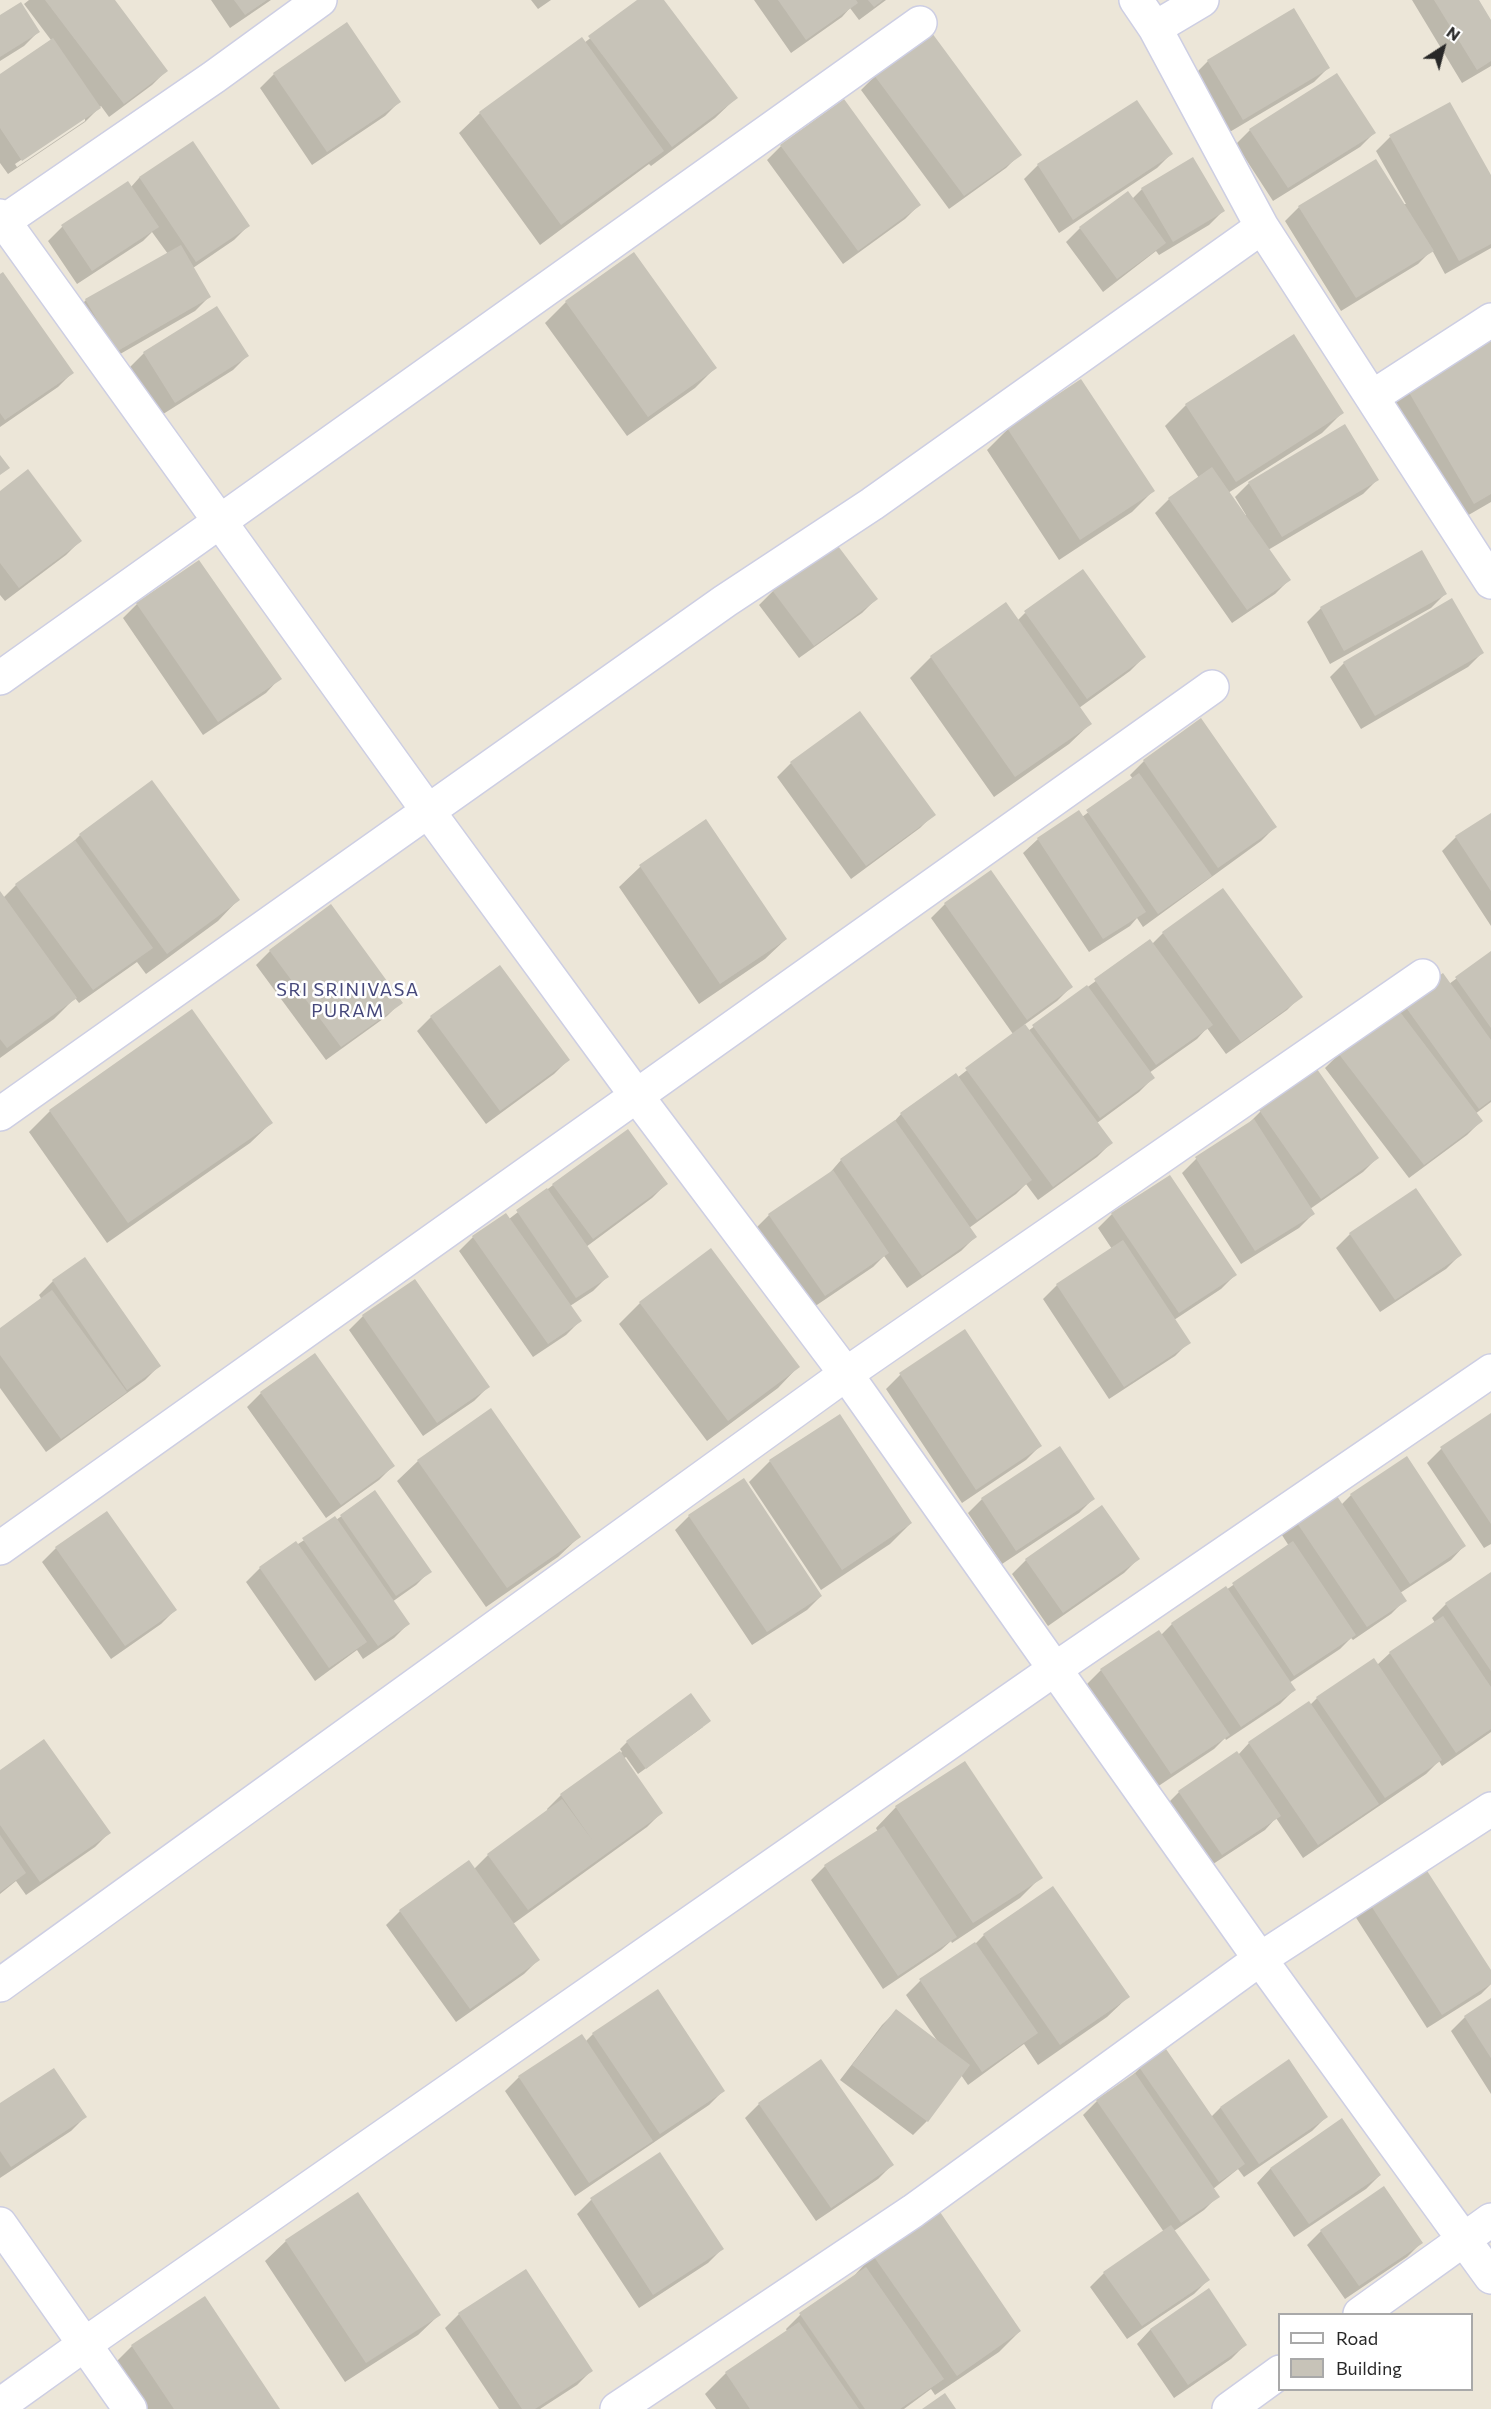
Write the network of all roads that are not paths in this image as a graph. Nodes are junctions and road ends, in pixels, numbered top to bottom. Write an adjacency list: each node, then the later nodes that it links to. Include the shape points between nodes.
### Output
1 (320, 0): 6 (street, via 214,77)
2 (1136, 0): 5 (street)
3 (1202, 0): 5 (street)
4 (920, 23): 10 (street)
5 (1155, 28): 7 (street)
6 (1, 220): 10 (street)
7 (1262, 227): 9 (street); 14 (street, via 872,504 725,601)
8 (1491, 320): 9 (street)
9 (1372, 397): 11 (street)
10 (219, 521): 12 (street); 14 (street)
11 (1491, 582)
12 (0, 678)
13 (1212, 687): 16 (street)
14 (428, 811): 16 (street); 17 (street)
15 (1423, 976): 19 (street)
16 (636, 1095): 19 (street); 20 (street)
17 (0, 1113)
18 (1491, 1371): 21 (street)
19 (846, 1374): 21 (street); 24 (street)
20 (0, 1548)
21 (1055, 1670): 23 (street); 29 (street)
22 (1491, 1809): 23 (street)
23 (1260, 1959): 26 (street); 33 (street, via 913,2211)
24 (0, 1985)
25 (0, 2224): 29 (street)
26 (1478, 2229): 27 (street); 28 (street)
27 (1491, 2277)
28 (1361, 2313)
29 (85, 2344): 31 (street); 32 (street)
30 (1278, 2373): 34 (street)
31 (0, 2405)
32 (130, 2409)
33 (616, 2409)
34 (1229, 2409)

